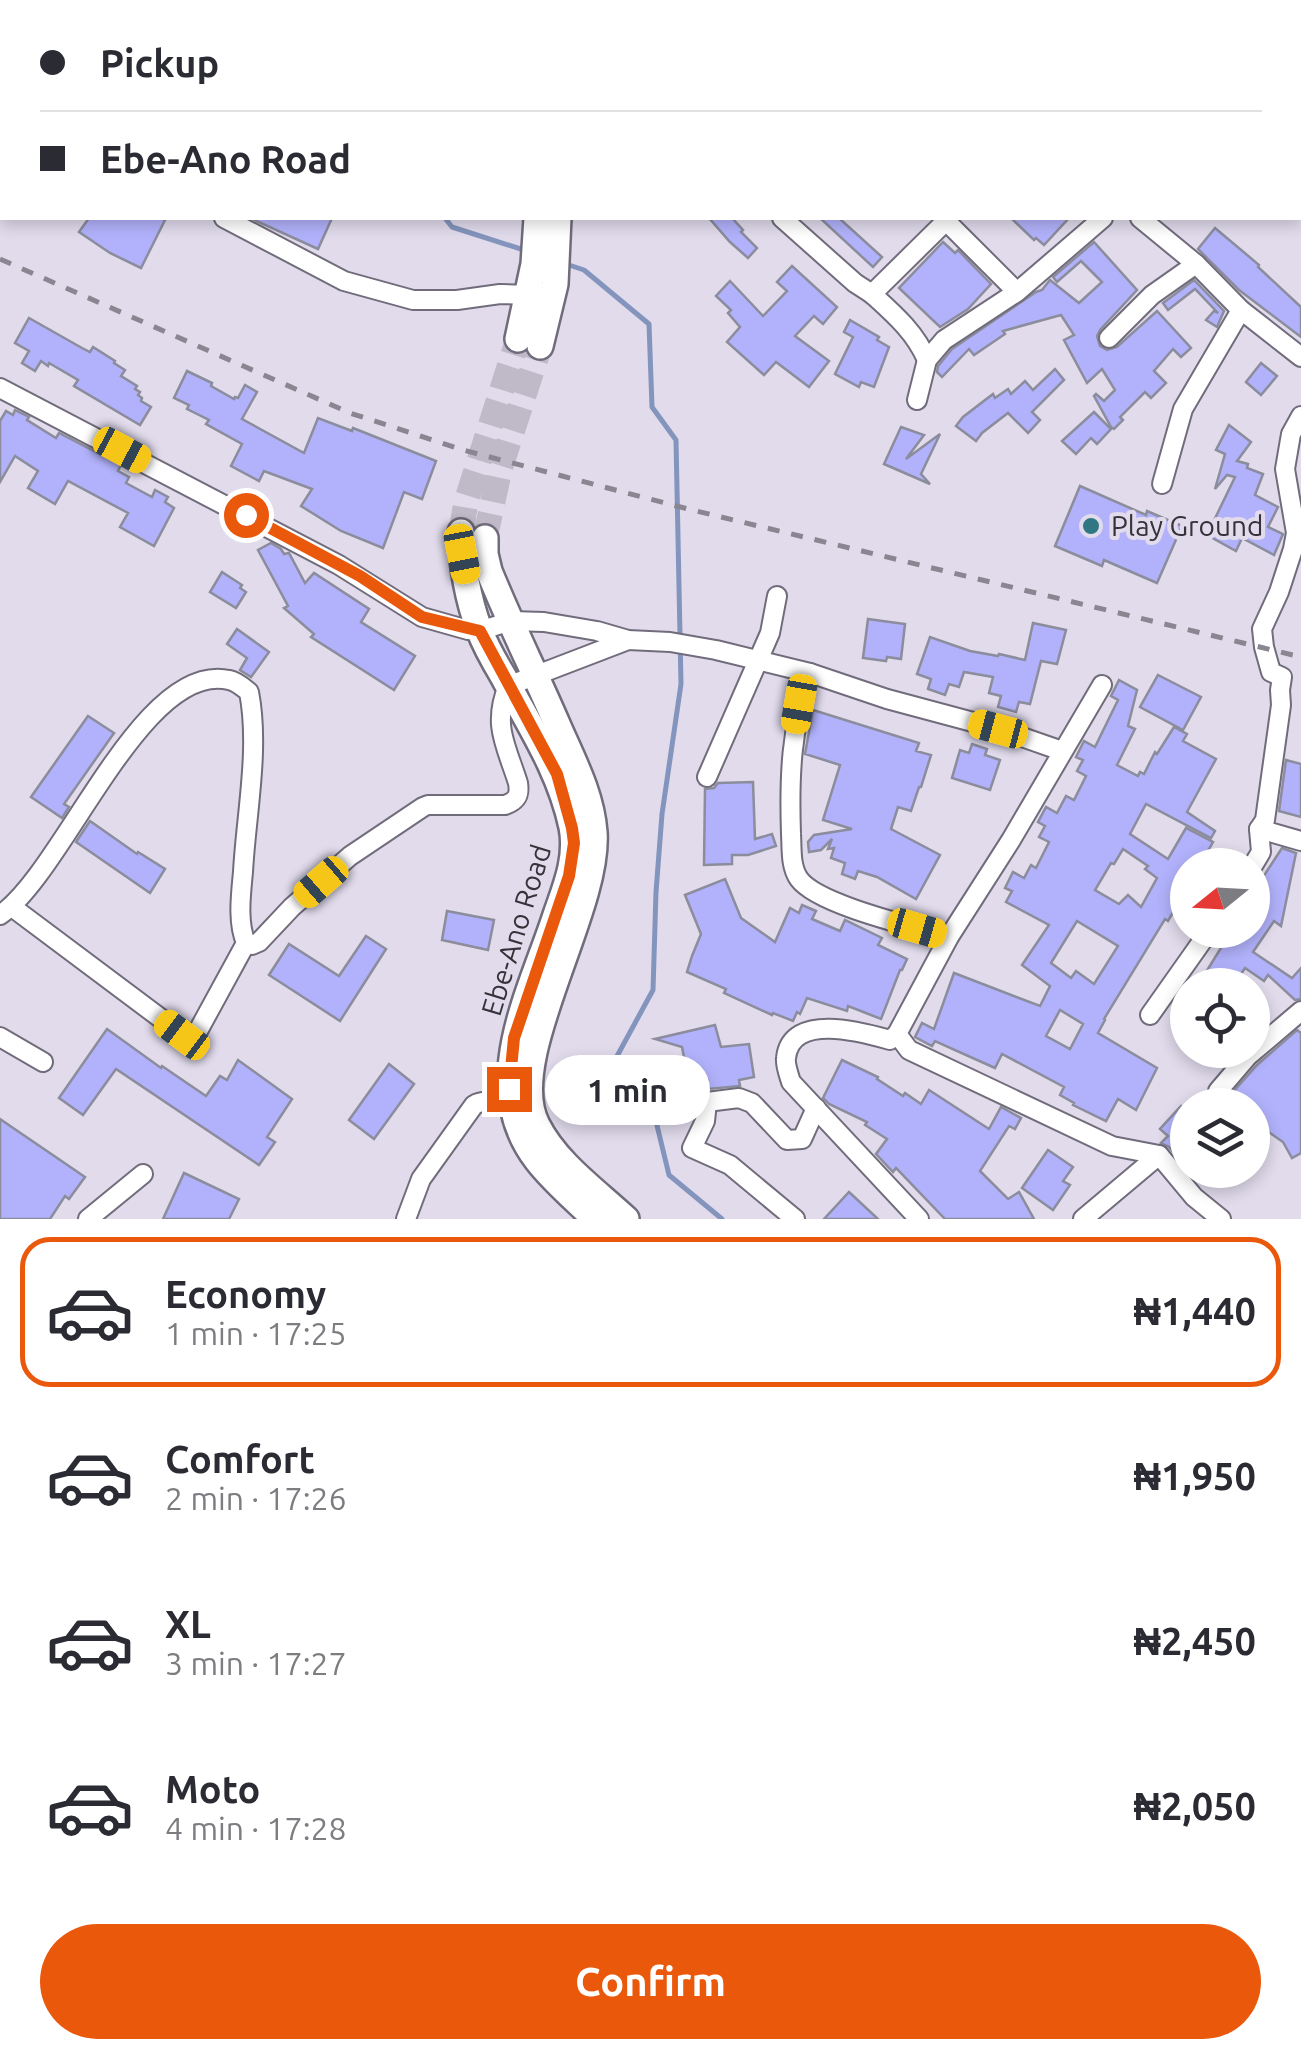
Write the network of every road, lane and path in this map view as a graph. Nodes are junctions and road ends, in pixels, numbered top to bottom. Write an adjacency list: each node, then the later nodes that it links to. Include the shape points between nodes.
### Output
1 (228, 220): 11 (street, via 344,282 413,300)
2 (557, 220): 8 (main road)
3 (784, 220): 12 (street)
4 (945, 220): 12 (street)
5 (947, 220): 10 (street)
6 (1101, 220): 10 (street)
7 (1142, 220): 9 (street)
8 (544, 251): 11 (main road); 11 (main road, via 548,320 529,343)
9 (1196, 264): 13 (street); 14 (street)
10 (1016, 292): 16 (street, via 944,340)
11 (529, 294)
12 (872, 294): 16 (street, via 919,340)
13 (1241, 310): 15 (street); 20 (street, via 1184,409)
14 (1109, 338)
15 (1301, 356)
16 (927, 360): 18 (street)
17 (0, 388): 23 (street, via 338,564 422,617)
18 (917, 400)
19 (1301, 416): 32 (street, via 1285,470 1296,533 1262,629 1271,672 1282,676 1282,706 1266,820)
20 (1162, 484)
21 (778, 596): 25 (street)
22 (511, 621): 23 (street); 23 (main road, Ebe-Ano Road, via 473,535 462,554); 24 (street); 27 (main road, Ebe-Ano Road)
23 (480, 631): 29 (main road, Ebe-Ano Road)
24 (628, 640): 25 (street); 27 (street)
25 (758, 661): 26 (street); 31 (street)
26 (810, 673): 30 (street); 36 (street, via 791,752 798,878 820,895)
27 (536, 675): 29 (street); 52 (main road, Ebe-Ano Road, via 590,803 594,851 536,1042 531,1106 556,1152)
28 (1102, 684): 30 (street)
29 (508, 686): 37 (street, via 499,722 520,791 513,802 428,805 350,856 259,942); 45 (main road, Ebe-Ano Road, via 557,774 574,843 514,1038)
30 (1062, 751): 36 (street)
31 (708, 777)
32 (1259, 829): 33 (street); 34 (street)
33 (1301, 841)
34 (1261, 848)
35 (6, 911): 37 (street, via 186,1036 198,1031); 37 (street, via 140,726 184,688 230,680 249,692 252,706 241,894)
36 (949, 937): 41 (street)
37 (246, 942)
38 (1197, 948): 40 (street)
39 (1301, 1011): 44 (street)
40 (1150, 1015)
41 (896, 1034): 46 (street, via 890,1040 826,1028 807,1030 791,1044 790,1082); 47 (street, via 910,1050 1112,1146)
42 (0, 1037): 43 (street)
43 (44, 1062)
44 (1221, 1088)
45 (512, 1107): 50 (street, via 474,1105 420,1179); 51 (main road, Ebe-Ano Road, via 538,1161)
46 (816, 1108): 53 (street, via 802,1139 788,1140 752,1103 707,1102 692,1148 730,1165); 54 (street)
47 (1158, 1155): 55 (street); 56 (street)
48 (143, 1174): 49 (street)
49 (88, 1219)
50 (406, 1219)
51 (595, 1219)
52 (626, 1219)
53 (796, 1219)
54 (920, 1219)
55 (1082, 1219)
56 (1220, 1219)

